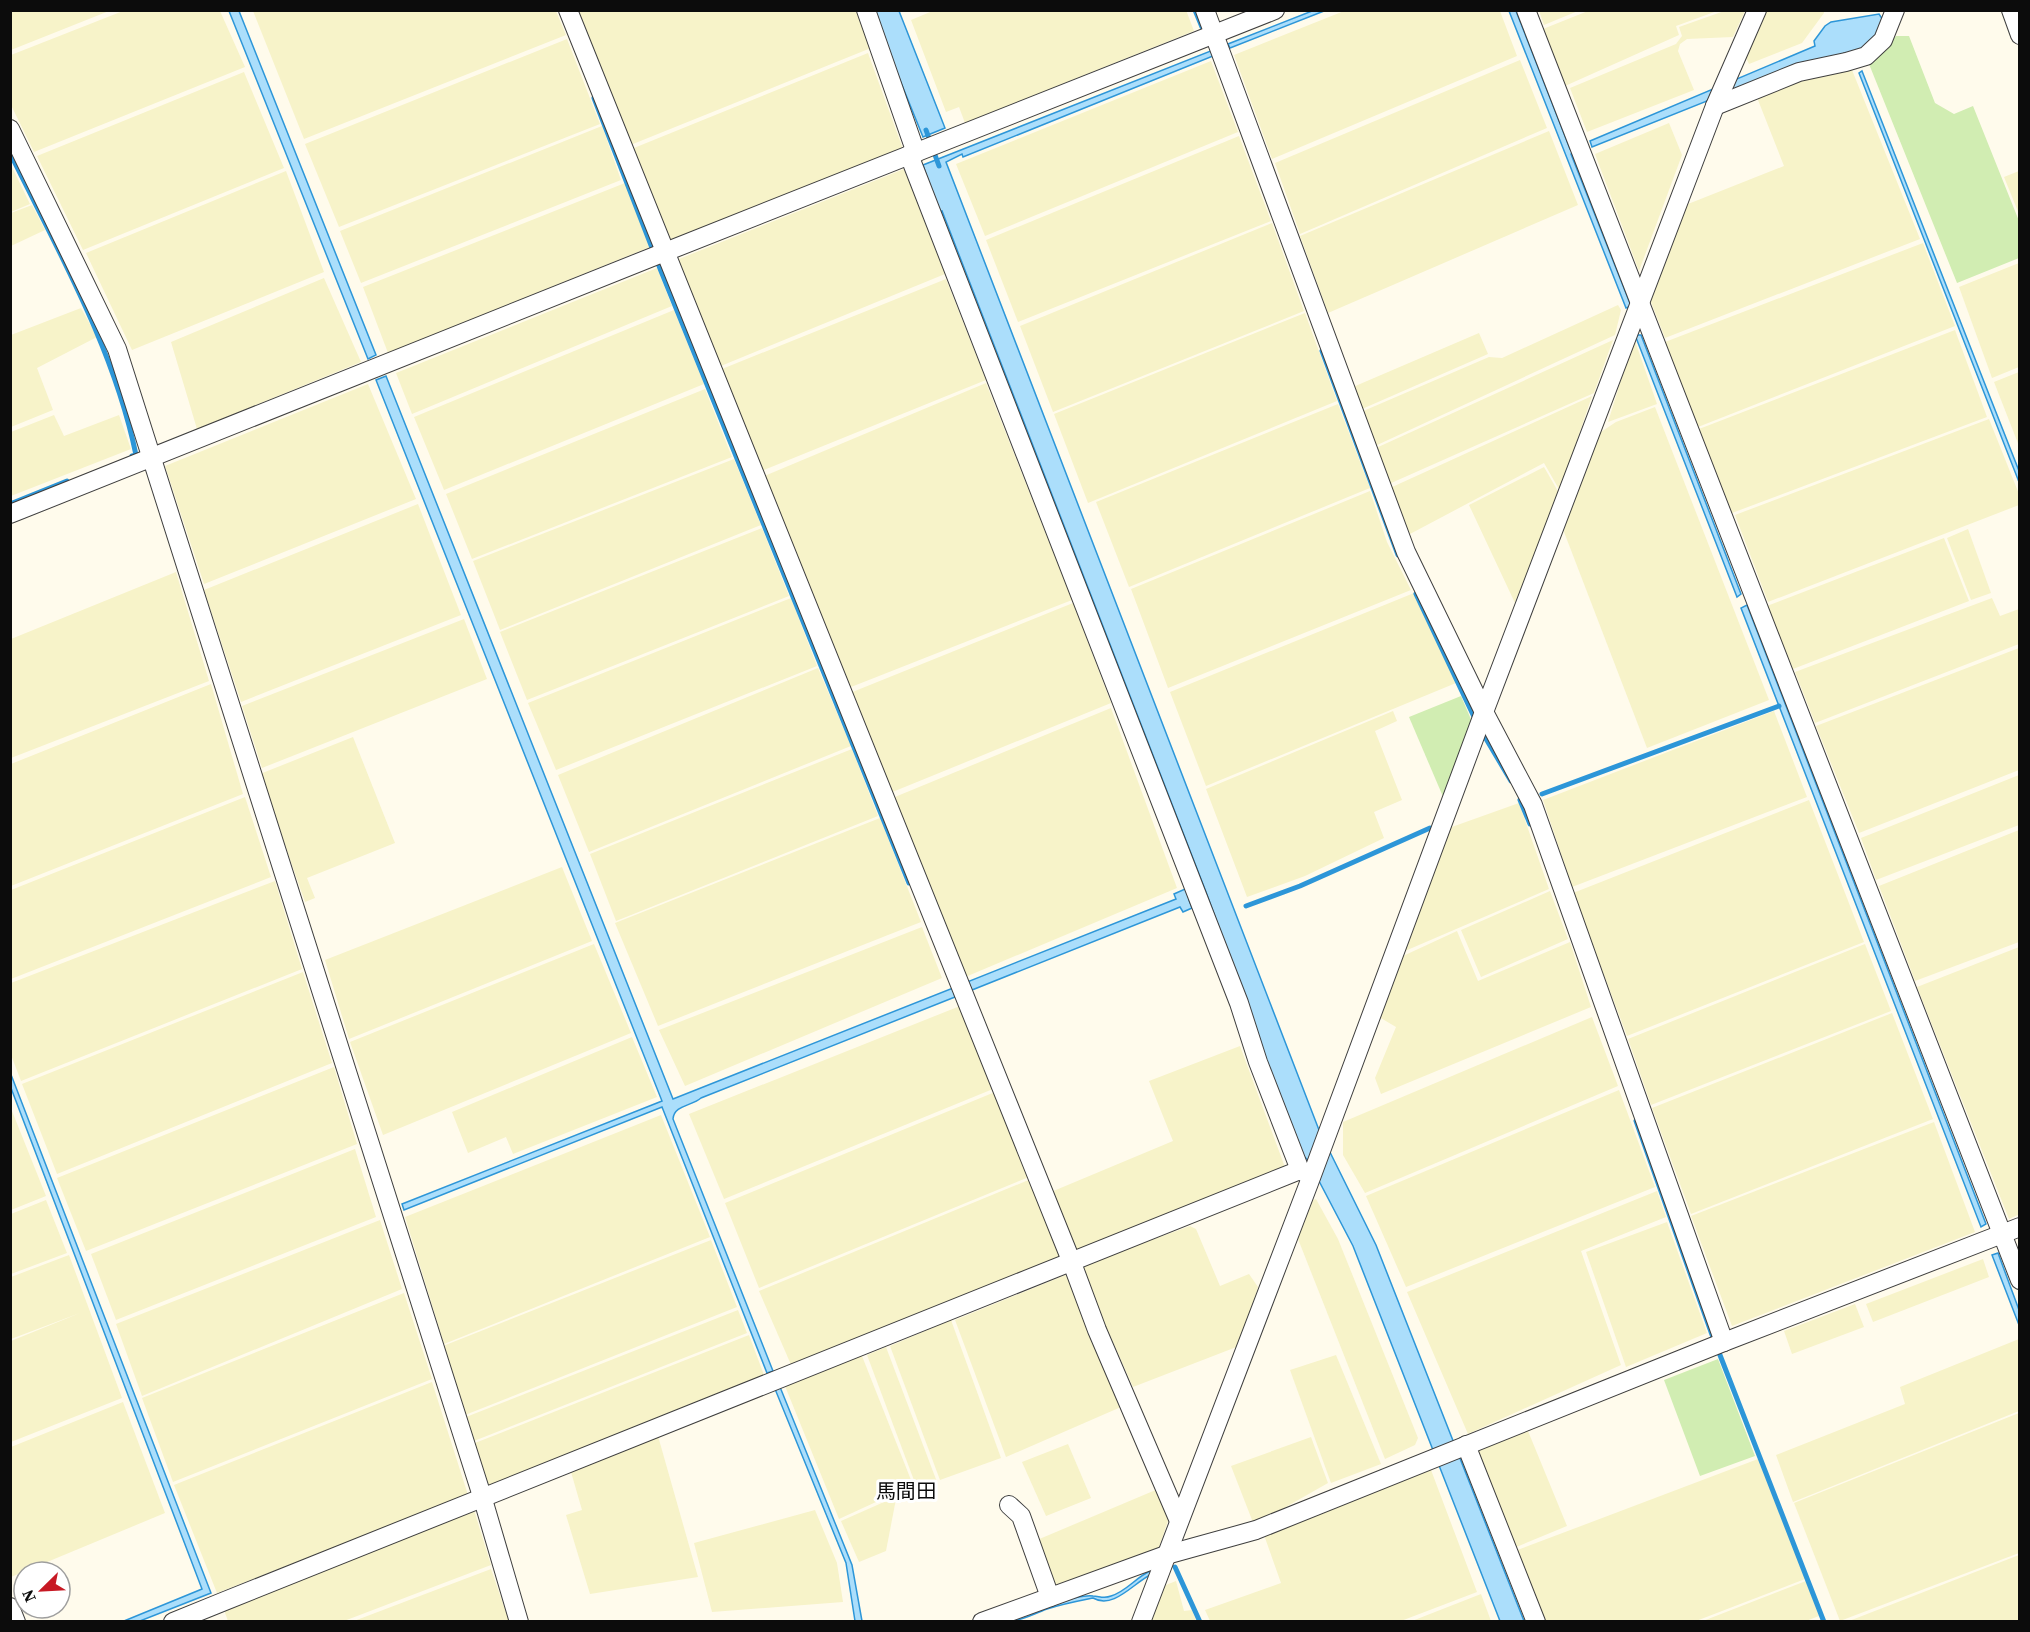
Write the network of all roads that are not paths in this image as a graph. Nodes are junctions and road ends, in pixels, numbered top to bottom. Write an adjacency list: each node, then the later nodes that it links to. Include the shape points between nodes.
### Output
1 (568, 10): 14 (street)
2 (866, 10): 13 (street)
3 (1205, 10): 10 (street)
4 (1275, 10): 10 (street)
5 (1526, 10): 15 (street)
6 (1757, 10): 11 (street)
7 (1895, 10): 11 (street, via 1883,40 1866,56 1798,72)
8 (2011, 10): 9 (street)
9 (2019, 34)
10 (1214, 35): 13 (street); 18 (street, via 1406,552)
11 (1715, 106): 15 (street)
12 (10, 129): 16 (street, via 117,349)
13 (916, 153): 14 (street); 19 (street, via 1258,1062)
14 (665, 252): 16 (street); 22 (street)
15 (1640, 303): 18 (street); 21 (street)
16 (151, 457): 17 (street); 26 (street)
17 (10, 514)
18 (1484, 712): 19 (street, via 1325,1138); 24 (street, via 1533,805)
19 (1308, 1172): 22 (street); 28 (street)
20 (2019, 1227): 21 (street)
21 (2001, 1234): 23 (street); 24 (street)
22 (1072, 1263): 26 (street); 28 (street, via 1096,1330)
23 (2019, 1280)
24 (1724, 1342): 25 (street)
25 (1466, 1445): 29 (street, via 1256,1530); 37 (street)
26 (482, 1496): 34 (street); 35 (street)
27 (1009, 1505): 30 (street, via 1021,1516)
28 (1179, 1521): 29 (street)
29 (1166, 1555): 30 (street); 36 (street)
30 (1050, 1597): 32 (street)
31 (10, 1607): 33 (street)
32 (985, 1621)
33 (16, 1622)
34 (173, 1622)
35 (519, 1622)
36 (1141, 1622)
37 (1536, 1622)

